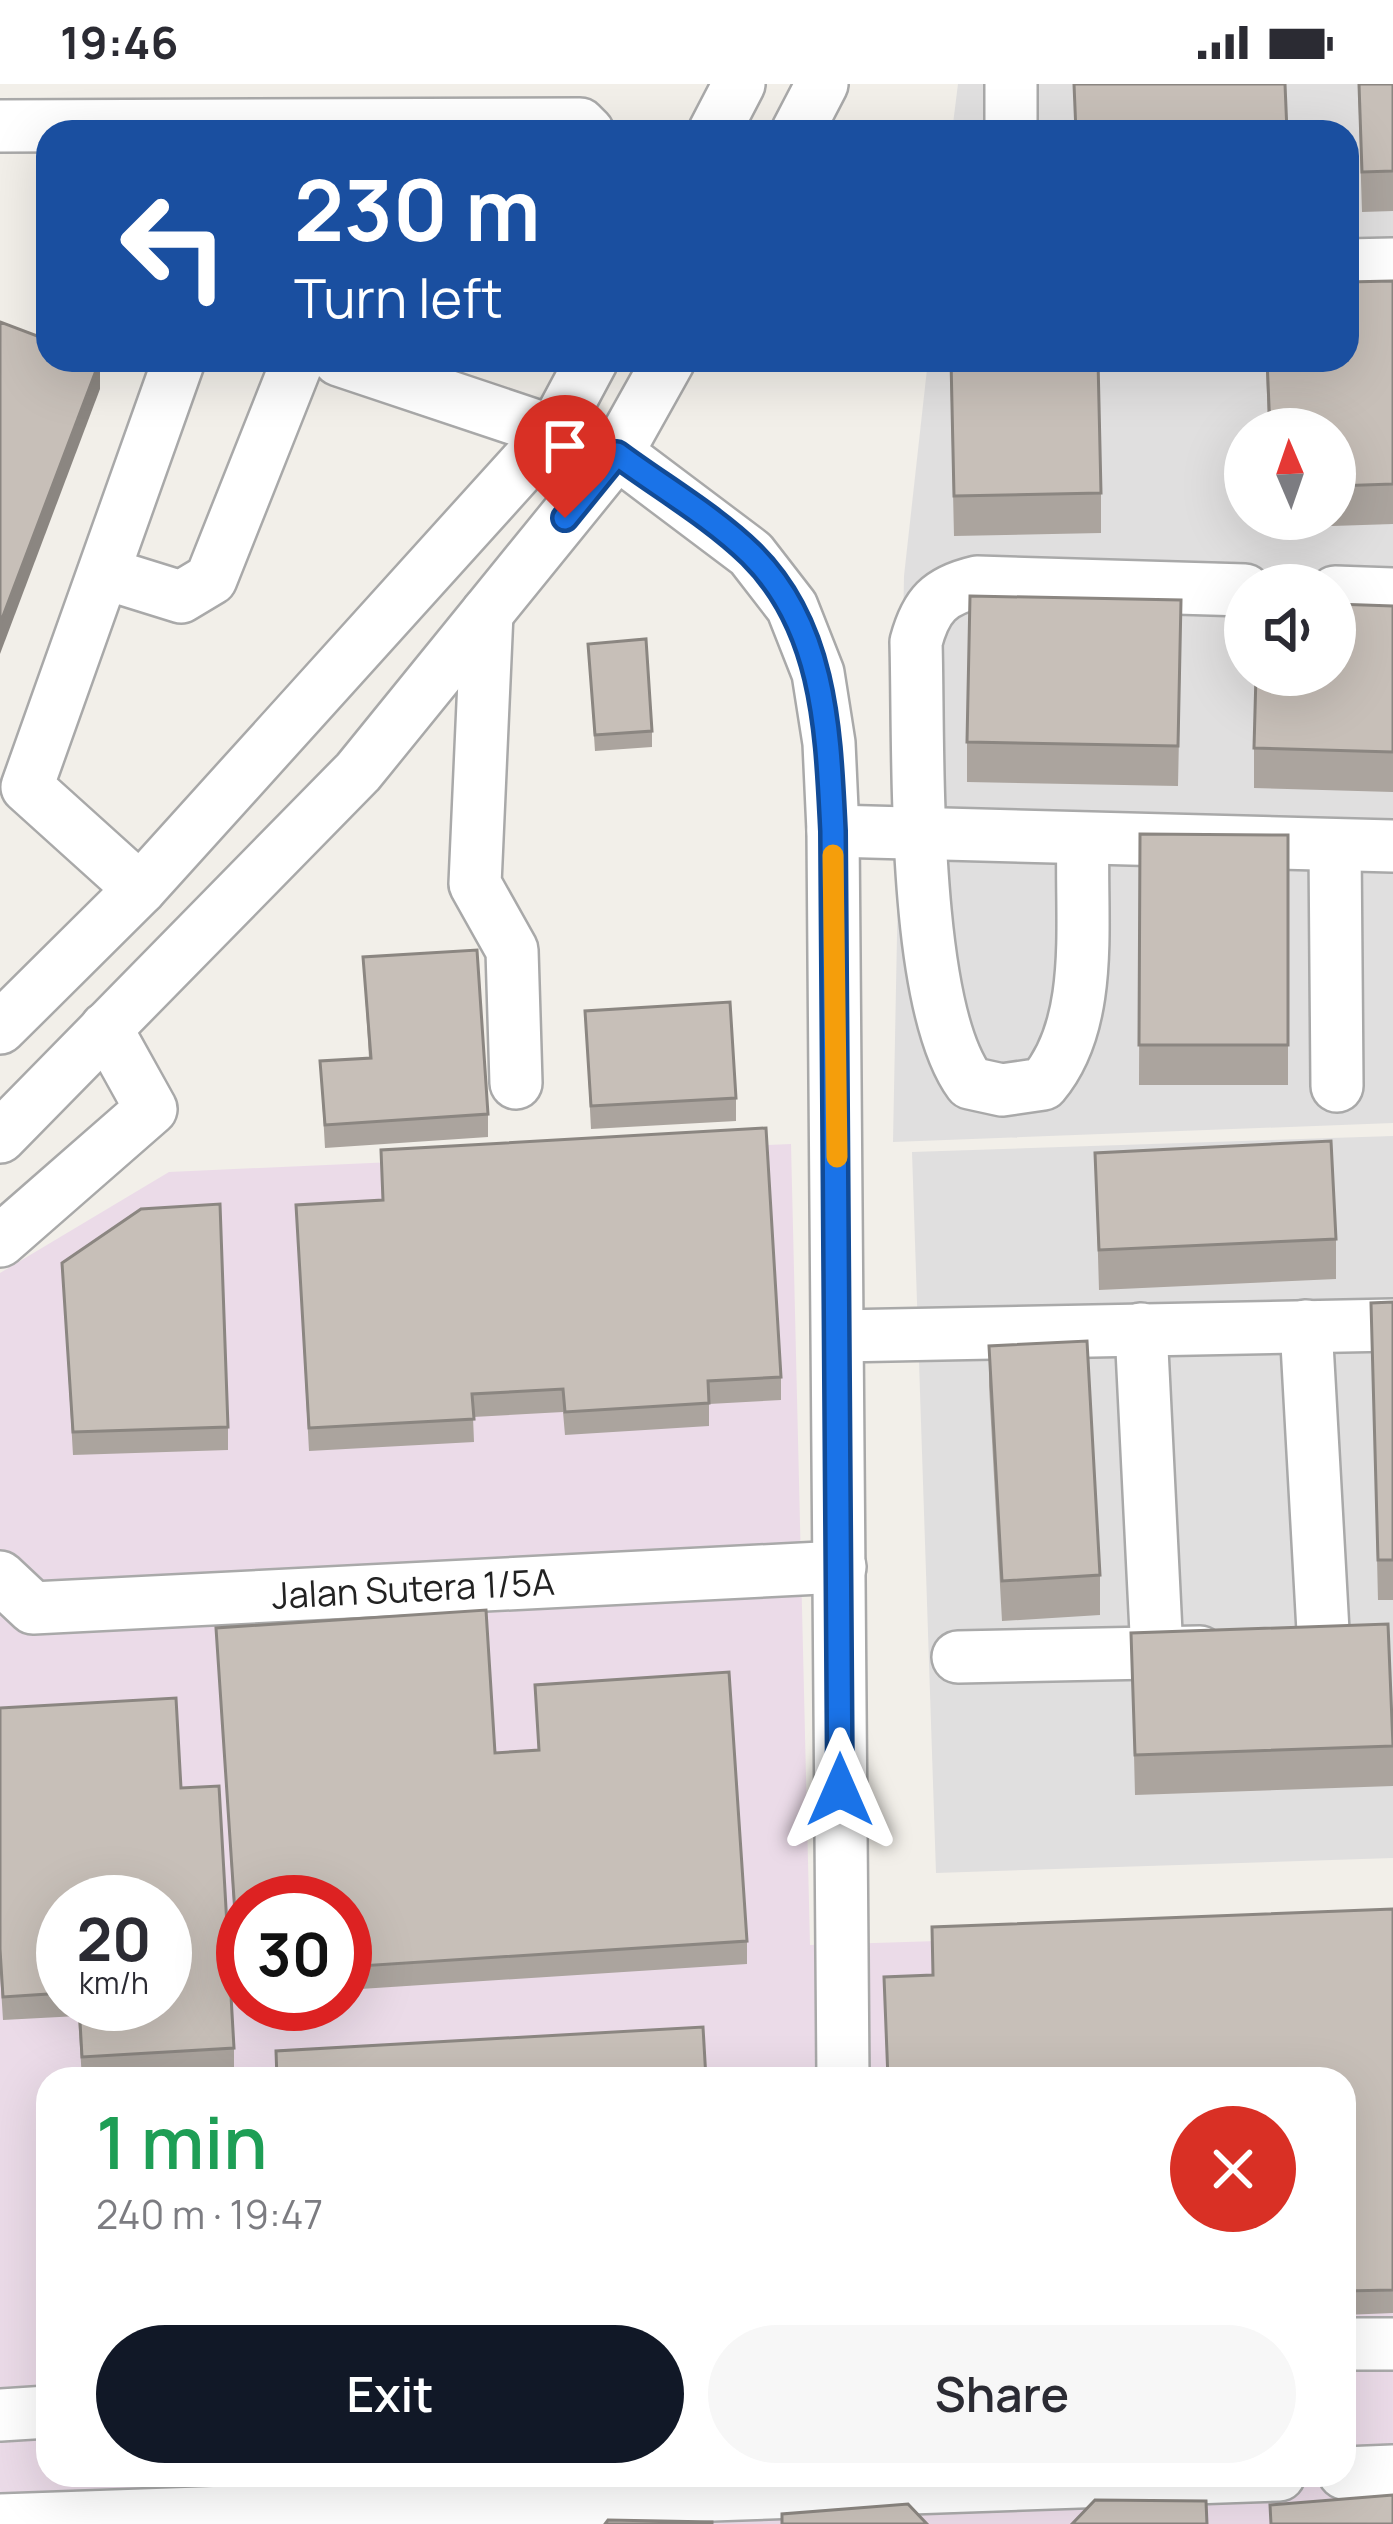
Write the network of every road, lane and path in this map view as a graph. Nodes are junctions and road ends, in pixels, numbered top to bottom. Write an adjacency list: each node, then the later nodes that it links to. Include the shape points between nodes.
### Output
1 (739, 84): 4 (street)
2 (822, 84): 5 (street)
3 (1012, 84): 6 (street)
4 (720, 120)
5 (803, 120)
6 (1011, 120)
7 (0, 126): 8 (street)
8 (36, 126)
9 (1393, 264): 10 (street)
10 (1359, 265)
11 (175, 372): 18 (street)
12 (293, 372): 18 (street, via 212,579 181,596)
13 (375, 372): 16 (street)
14 (586, 372): 16 (street)
15 (662, 372): 17 (street)
16 (554, 431): 17 (street); 29 (street)
17 (617, 454): 22 (street); 24 (street, via 751,554 792,608 818,673)
18 (107, 574): 23 (street)
19 (1224, 589): 25 (street, via 976,582 944,590 924,613 916,642)
20 (1356, 592): 21 (street)
21 (1393, 593)
22 (487, 614): 31 (street, via 358,772); 32 (street, via 475,884 512,950)
23 (14, 799): 29 (street)
24 (833, 831): 25 (street); 39 (street)
25 (920, 831): 26 (street); 26 (street, via 950,1056 970,1083 1002,1090 1043,1084 1065,1058 1077,1012)
26 (1083, 839): 27 (street)
27 (1335, 845): 28 (street); 33 (street)
28 (1393, 846)
29 (140, 889): 30 (street)
30 (0, 1028)
31 (106, 1028): 34 (street); 35 (street, via 152,1109)
32 (516, 1083)
33 (1337, 1086)
34 (0, 1137)
35 (0, 1241)
36 (1393, 1324): 37 (street)
37 (1306, 1326): 38 (street); 42 (street, via 1306,1650)
38 (1141, 1329): 39 (street); 42 (street)
39 (840, 1336): 40 (street)
40 (840, 1567): 41 (street, Jalan Sutera 1/5A, via 33,1607); 44 (street)
41 (0, 1576)
42 (1157, 1653): 43 (street)
43 (958, 1657)
44 (843, 2067)
45 (1356, 2344): 46 (street)
46 (1393, 2344)
47 (36, 2413): 48 (street)
48 (0, 2415)
49 (1393, 2471): 50 (street)
50 (1356, 2473)
51 (844, 2487): 57 (street)
52 (892, 2487): 56 (street)
53 (1140, 2487): 56 (street)
54 (1234, 2487): 60 (street)
55 (152, 2495): 58 (street); 59 (street)
56 (987, 2505)
57 (746, 2509): 58 (street)
58 (494, 2513)
59 (0, 2520)
60 (1236, 2524)

